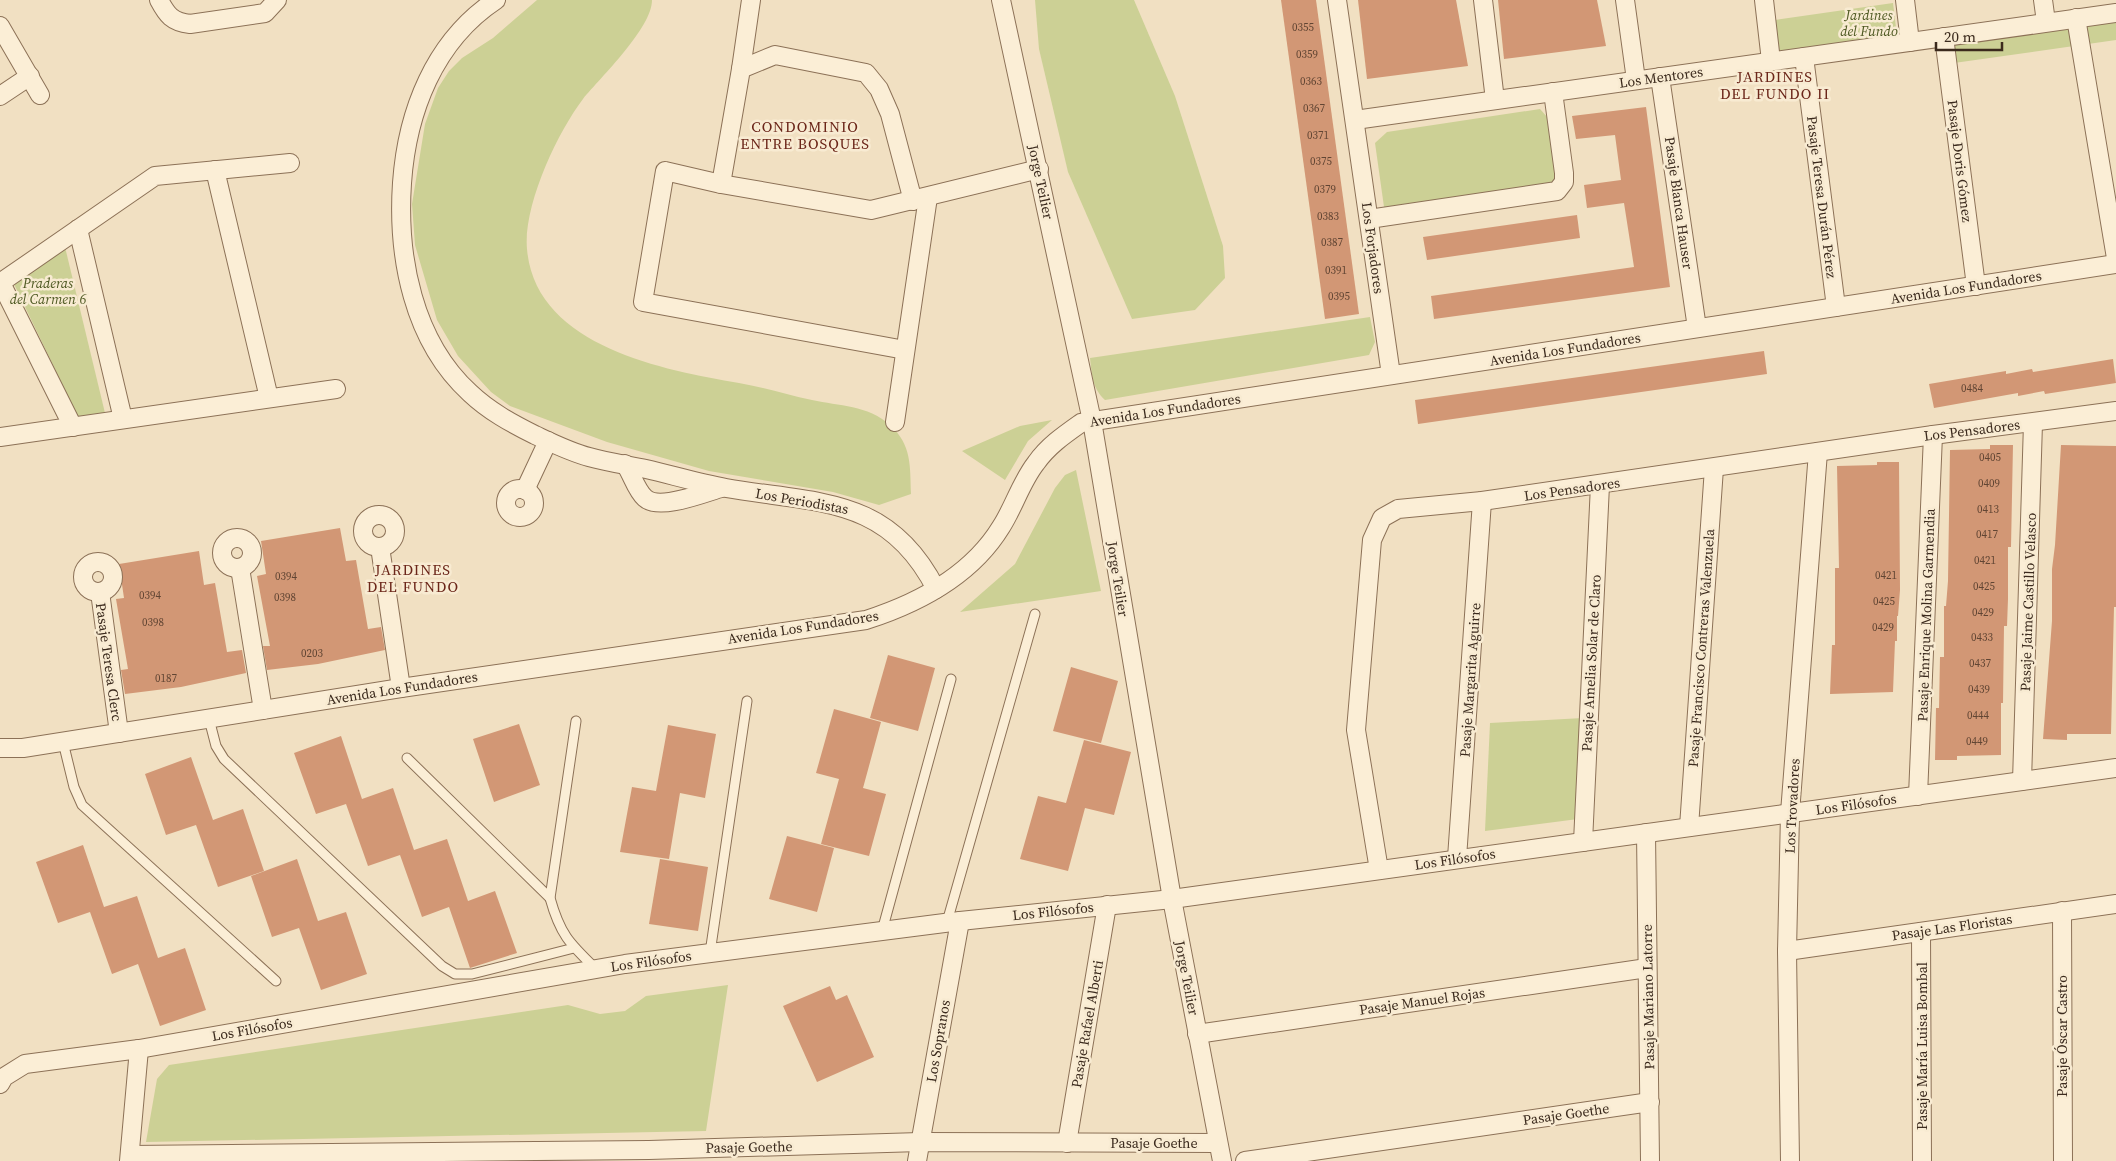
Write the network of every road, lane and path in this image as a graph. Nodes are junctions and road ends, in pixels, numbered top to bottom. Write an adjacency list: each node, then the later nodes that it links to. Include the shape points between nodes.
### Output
1 (159, 0): 2 (street, via 168,16 190,24 265,13)
2 (277, 0)
3 (496, 0): 54 (street, Los Periodistas, via 461,30 437,60 417,104 404,160 403,250 411,292 426,332 447,369 470,393 504,420)
4 (751, 0): 20 (street)
5 (1001, 0): 30 (street, Jorge Teilier)
6 (1336, 0): 28 (street, Los Forjadores)
7 (1483, 0): 27 (street)
8 (1625, 0): 23 (street)
9 (1764, 0): 19 (street)
10 (1905, 0): 17 (street)
11 (2043, 0): 14 (street)
12 (2116, 12): 13 (street, Los Mentores)
13 (2076, 18): 14 (street, Los Mentores); 36 (street)
14 (2046, 22): 16 (street, Los Mentores)
15 (0, 26): 21 (street)
16 (1944, 37): 17 (street, Los Mentores); 39 (street, Pasaje Doris Gómez)
17 (1910, 42): 18 (street, Los Mentores)
18 (1804, 57): 19 (street, Los Mentores); 40 (street, Pasaje Teresa Durán Pérez)
19 (1771, 61): 22 (street, Los Mentores)
20 (742, 69): 32 (street); 33 (street, via 775,55 866,73 879,88)
21 (30, 76): 25 (street); 26 (street)
22 (1660, 77): 23 (street, Los Mentores); 41 (street, Pasaje Blanca Hauser)
23 (1636, 80): 24 (street, Los Mentores)
24 (1553, 92): 27 (street, Los Mentores); 34 (street, via 1564,173 1564,182 1557,191)
25 (40, 95)
26 (0, 96)
27 (1495, 100): 28 (street, Los Mentores)
28 (1356, 120): 34 (street, Los Forjadores)
29 (290, 163): 31 (street)
30 (1039, 169): 33 (street); 48 (street, Jorge Teilier)
31 (215, 170): 35 (street, via 155,176); 45 (street)
32 (721, 184): 33 (street, via 870,210); 42 (street, via 665,171 643,302)
33 (921, 199): 42 (street)
34 (1369, 220): 43 (street, Los Forjadores)
35 (78, 229): 38 (street); 47 (street)
36 (2116, 258)
37 (2116, 264): 39 (street, Avenida Los Fundadores)
38 (0, 283): 51 (street)
39 (1976, 286): 40 (street, Avenida Los Fundadores)
40 (1836, 307): 41 (street, Avenida Los Fundadores)
41 (1697, 328): 43 (street, Avenida Los Fundadores)
42 (905, 350): 49 (street)
43 (1391, 376): 48 (street, Avenida Los Fundadores)
44 (336, 389): 45 (street)
45 (269, 398): 47 (street)
46 (2116, 411): 50 (street, Los Pensadores)
47 (124, 419): 51 (street)
48 (1092, 421): 64 (street, Avenida Los Fundadores, via 1081,423 1056,440 1035,464 1001,527 979,557); 87 (street, Jorge Teilier)
49 (894, 422)
50 (2033, 423): 52 (street, Los Pensadores); 78 (street, Pasaje Jaime Castillo Velasco)
51 (72, 427): 53 (street)
52 (1933, 435): 55 (street, Los Pensadores); 79 (street, Pasaje Enrique Molina Garmendia)
53 (0, 437)
54 (548, 441): 56 (street, Los Periodistas, via 588,457); 60 (street)
55 (1818, 452): 57 (street, Los Pensadores); 80 (street, Los Trovadores)
56 (625, 464): 59 (street, Los Periodistas); 59 (street, Los Periodistas, via 644,497 651,501 676,500)
57 (1714, 468): 58 (street, Los Pensadores); 81 (street, Pasaje Francisco Contreras Valenzuela)
58 (1600, 485): 61 (street, Los Pensadores); 83 (street, Pasaje Amelia Solar de Claro)
59 (724, 488): 64 (street, Los Periodistas, via 812,501 859,512 891,531 913,551)
60 (525, 490)
61 (1482, 501): 84 (street, Pasaje Margarita Aguirre); 85 (street, Los Pensadores, via 1398,510 1382,518 1372,540 1356,730)
62 (380, 547): 68 (street)
63 (240, 568): 70 (street)
64 (936, 590): 68 (street, Avenida Los Fundadores, via 866,620)
65 (100, 592): 73 (street, Pasaje Teresa Clerc)
66 (1035, 614): 91 (lane)
67 (951, 679): 92 (lane)
68 (401, 688): 70 (street, Avenida Los Fundadores)
69 (747, 701): 96 (lane)
70 (263, 710): 71 (street, Avenida Los Fundadores)
71 (209, 719): 73 (street, Avenida Los Fundadores); 94 (lane, via 216,746 224,760 448,970 455,974 472,974)
72 (576, 721): 86 (lane)
73 (119, 733): 74 (street, Avenida Los Fundadores)
74 (63, 742): 75 (street, Avenida Los Fundadores); 99 (lane, via 82,805)
75 (0, 748)
76 (407, 758): 86 (lane)
77 (2116, 768): 78 (street, Los Filósofos)
78 (2022, 781): 79 (street, Los Filósofos)
79 (1918, 796): 80 (street, Los Filósofos)
80 (1790, 813): 81 (street, Los Filósofos); 95 (street, Los Trovadores)
81 (1688, 828): 82 (street, Los Filósofos)
82 (1646, 833): 83 (street, Los Filósofos); 98 (street, Pasaje Mariano Latorre)
83 (1583, 842): 84 (street, Los Filósofos)
84 (1457, 858): 85 (street, Los Filósofos)
85 (1380, 870): 87 (street, Los Filósofos)
86 (550, 898): 94 (lane, via 558,925)
87 (1172, 899): 89 (street, Los Filósofos); 100 (street, Jorge Teilier)
88 (2116, 904): 90 (street, Pasaje Las Floristas)
89 (1107, 905): 91 (street, Los Filósofos); 105 (street, Pasaje Rafael Alberti)
90 (2062, 911): 93 (street, Pasaje Las Floristas); 115 (street, Pasaje Óscar Castro)
91 (953, 922): 92 (street, Los Filósofos); 104 (street, Los Sopranos)
92 (882, 930): 96 (street, Los Filósofos)
93 (1922, 932): 95 (street, Pasaje Las Floristas); 114 (street, Pasaje María Luisa Bombal)
94 (574, 948): 97 (lane)
95 (1787, 951): 113 (street, Los Trovadores)
96 (710, 953): 97 (street, Los Filósofos)
97 (595, 968): 101 (street, Los Filósofos)
98 (1647, 968): 100 (street, Pasaje Manuel Rojas); 103 (street, Pasaje Mariano Latorre)
99 (276, 981)
100 (1198, 1034): 106 (street, Jorge Teilier)
101 (139, 1049): 102 (street, Los Filósofos, via 25,1064 4,1077); 108 (street)
102 (0, 1084)
103 (1650, 1102): 111 (street, Pasaje Goethe); 112 (street, Pasaje Mariano Latorre)
104 (920, 1142): 105 (street, Pasaje Goethe); 107 (street, Pasaje Goethe); 109 (street, Los Sopranos)
105 (1067, 1143): 106 (street, Pasaje Goethe)
106 (1218, 1143): 110 (street, Jorge Teilier)
107 (648, 1155): 108 (street, Pasaje Goethe)
108 (130, 1158)
109 (916, 1161)
110 (1222, 1161)
111 (1245, 1161)
112 (1650, 1161)
113 (1790, 1161)
114 (1922, 1161)
115 (2063, 1161)

